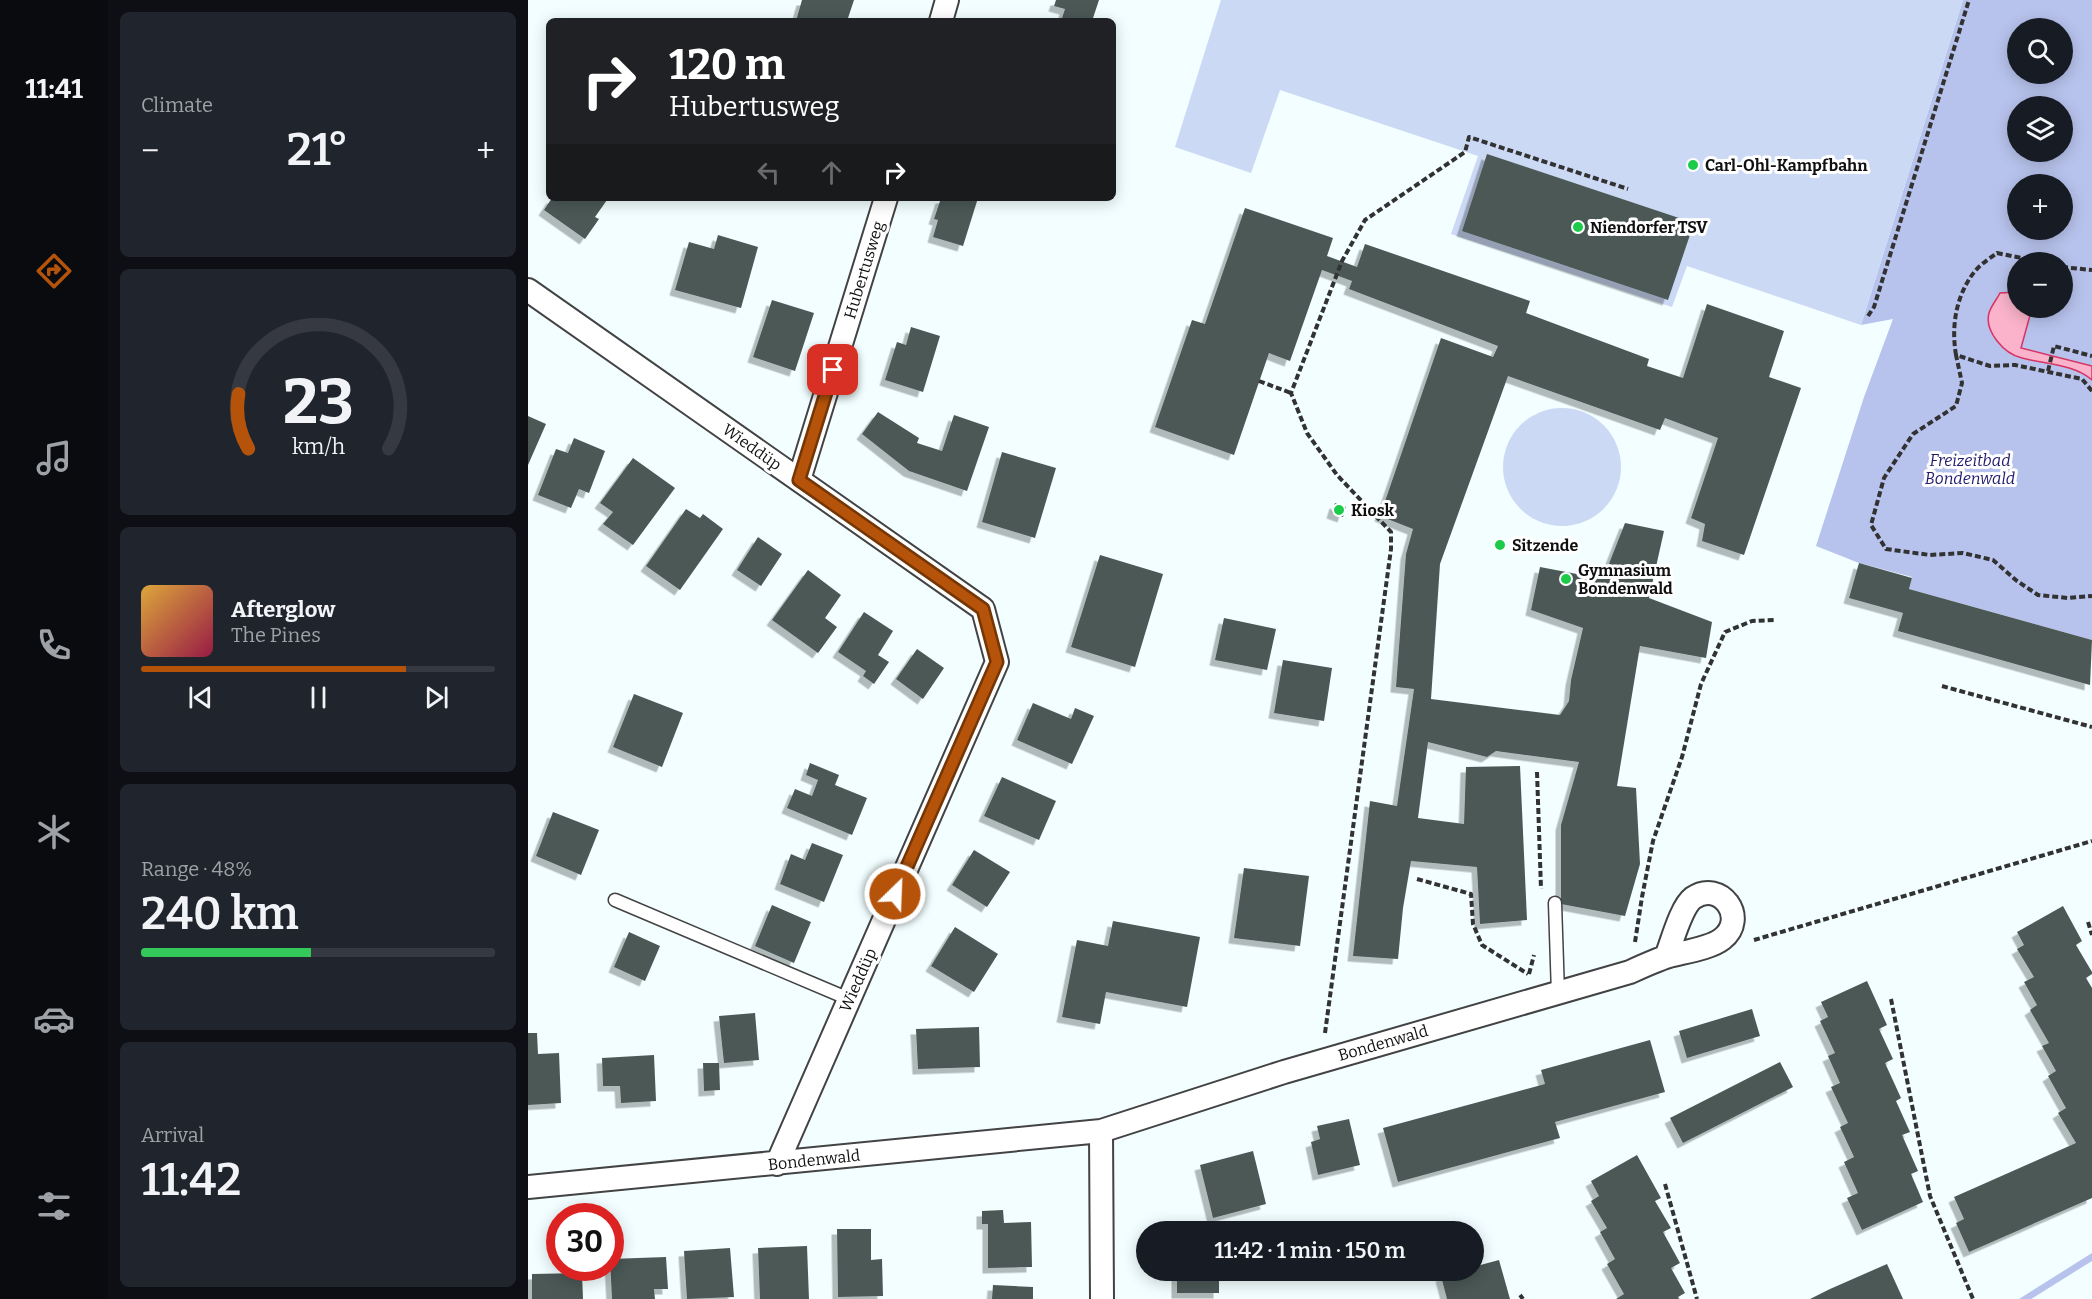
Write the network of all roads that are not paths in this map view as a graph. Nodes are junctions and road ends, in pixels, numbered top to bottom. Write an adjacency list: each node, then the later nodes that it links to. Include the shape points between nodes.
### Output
1 (948, 0): 2 (street)
2 (942, 18)
3 (885, 201): 5 (street, Hubertusweg)
4 (528, 290): 5 (street, Wieddüp)
5 (799, 480): 10 (street, Wieddüp, via 983,609 997,662)
6 (615, 900): 10 (lane)
7 (1555, 903): 9 (lane)
8 (1666, 957): 8 (street, Bondenwald, via 1721,940 1730,931 1734,918 1731,906 1721,896 1704,894 1693,898); 9 (street, Bondenwald)
9 (1558, 994): 11 (street, Bondenwald, via 1322,1061)
10 (849, 999): 12 (street, Wieddüp)
11 (1101, 1131): 12 (street, Bondenwald); 14 (street)
12 (777, 1164): 13 (street, Bondenwald)
13 (528, 1187)
14 (1102, 1299)

